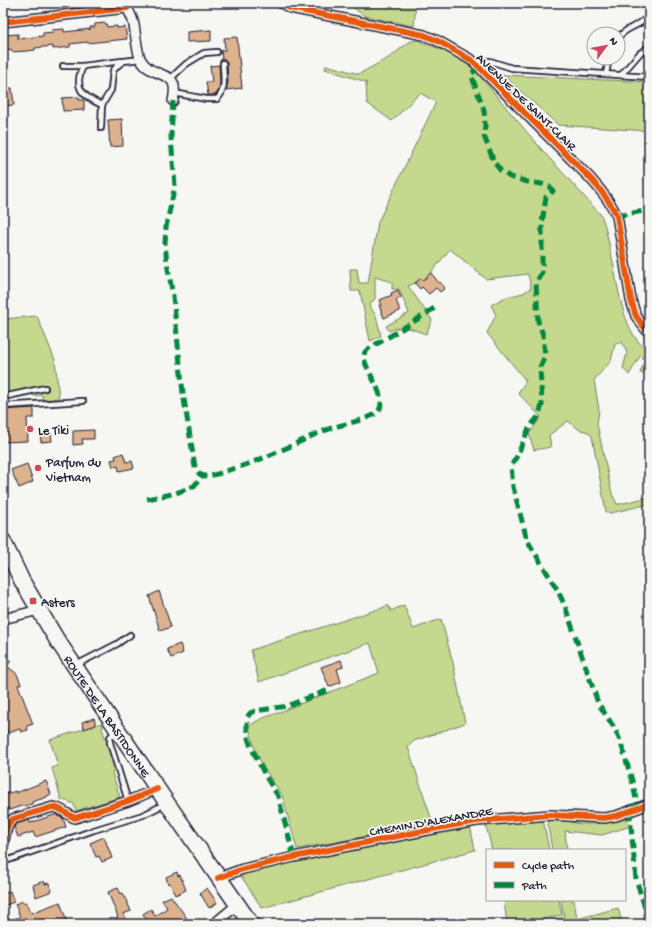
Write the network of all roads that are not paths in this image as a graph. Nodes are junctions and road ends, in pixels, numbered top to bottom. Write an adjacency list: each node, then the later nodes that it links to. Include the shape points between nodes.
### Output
1 (282, 3): 10 (street, AVENUE DE SAINT-CLAIR, via 290,8 424,35)
2 (127, 5): 4 (street); 8 (street, via 133,20)
3 (649, 15): 5 (lane, via 645,21)
4 (3, 22)
5 (626, 30)
6 (649, 47): 16 (lane, via 640,53)
7 (218, 52): 18 (lane, via 204,53 186,64)
8 (141, 59): 9 (lane); 18 (street, via 153,72 168,76)
9 (124, 61): 13 (lane); 20 (lane, via 113,71 111,90)
10 (473, 61): 15 (lane, via 490,61 512,68); 22 (street, AVENUE DE SAINT-CLAIR, via 590,178 612,206 620,228 631,300 636,316)
11 (223, 62): 19 (lane, via 222,95 217,99)
12 (63, 66): 13 (lane)
13 (83, 66): 20 (lane, via 80,88 84,95)
14 (608, 66): 15 (lane)
15 (606, 74): 16 (lane)
16 (621, 75): 17 (lane)
17 (649, 77)
18 (170, 79): 19 (street, via 174,85)
19 (174, 97)
20 (102, 105): 21 (lane)
21 (101, 128)
22 (649, 332)
23 (45, 388): 24 (lane)
24 (3, 397)
25 (83, 401): 26 (lane)
26 (3, 406)
27 (3, 541): 28 (main road, ROUTE DE LA BASTIDONNE)
28 (39, 610): 29 (street); 31 (main road, ROUTE DE LA BASTIDONNE)
29 (3, 619)
30 (130, 635): 31 (lane)
31 (74, 665): 32 (main road, ROUTE DE LA BASTIDONNE)
32 (118, 730): 33 (main road, ROUTE DE LA BASTIDONNE); 34 (lane, via 110,737 110,743)
33 (157, 789): 34 (street); 35 (main road, ROUTE DE LA BASTIDONNE)
34 (128, 801): 37 (street, via 75,818 53,807 13,819 7,826)
35 (166, 803): 38 (lane, via 143,815); 39 (main road, ROUTE DE LA BASTIDONNE)
36 (649, 804): 39 (street, CHEMIN D'ALEXANDRE, via 604,818 550,815 484,820 294,857 243,869)
37 (3, 846)
38 (3, 862)
39 (218, 878): 40 (main road, ROUTE DE LA BASTIDONNE)
40 (237, 905): 41 (main road, ROUTE DE LA BASTIDONNE); 42 (street)
41 (249, 923)
42 (214, 924)

